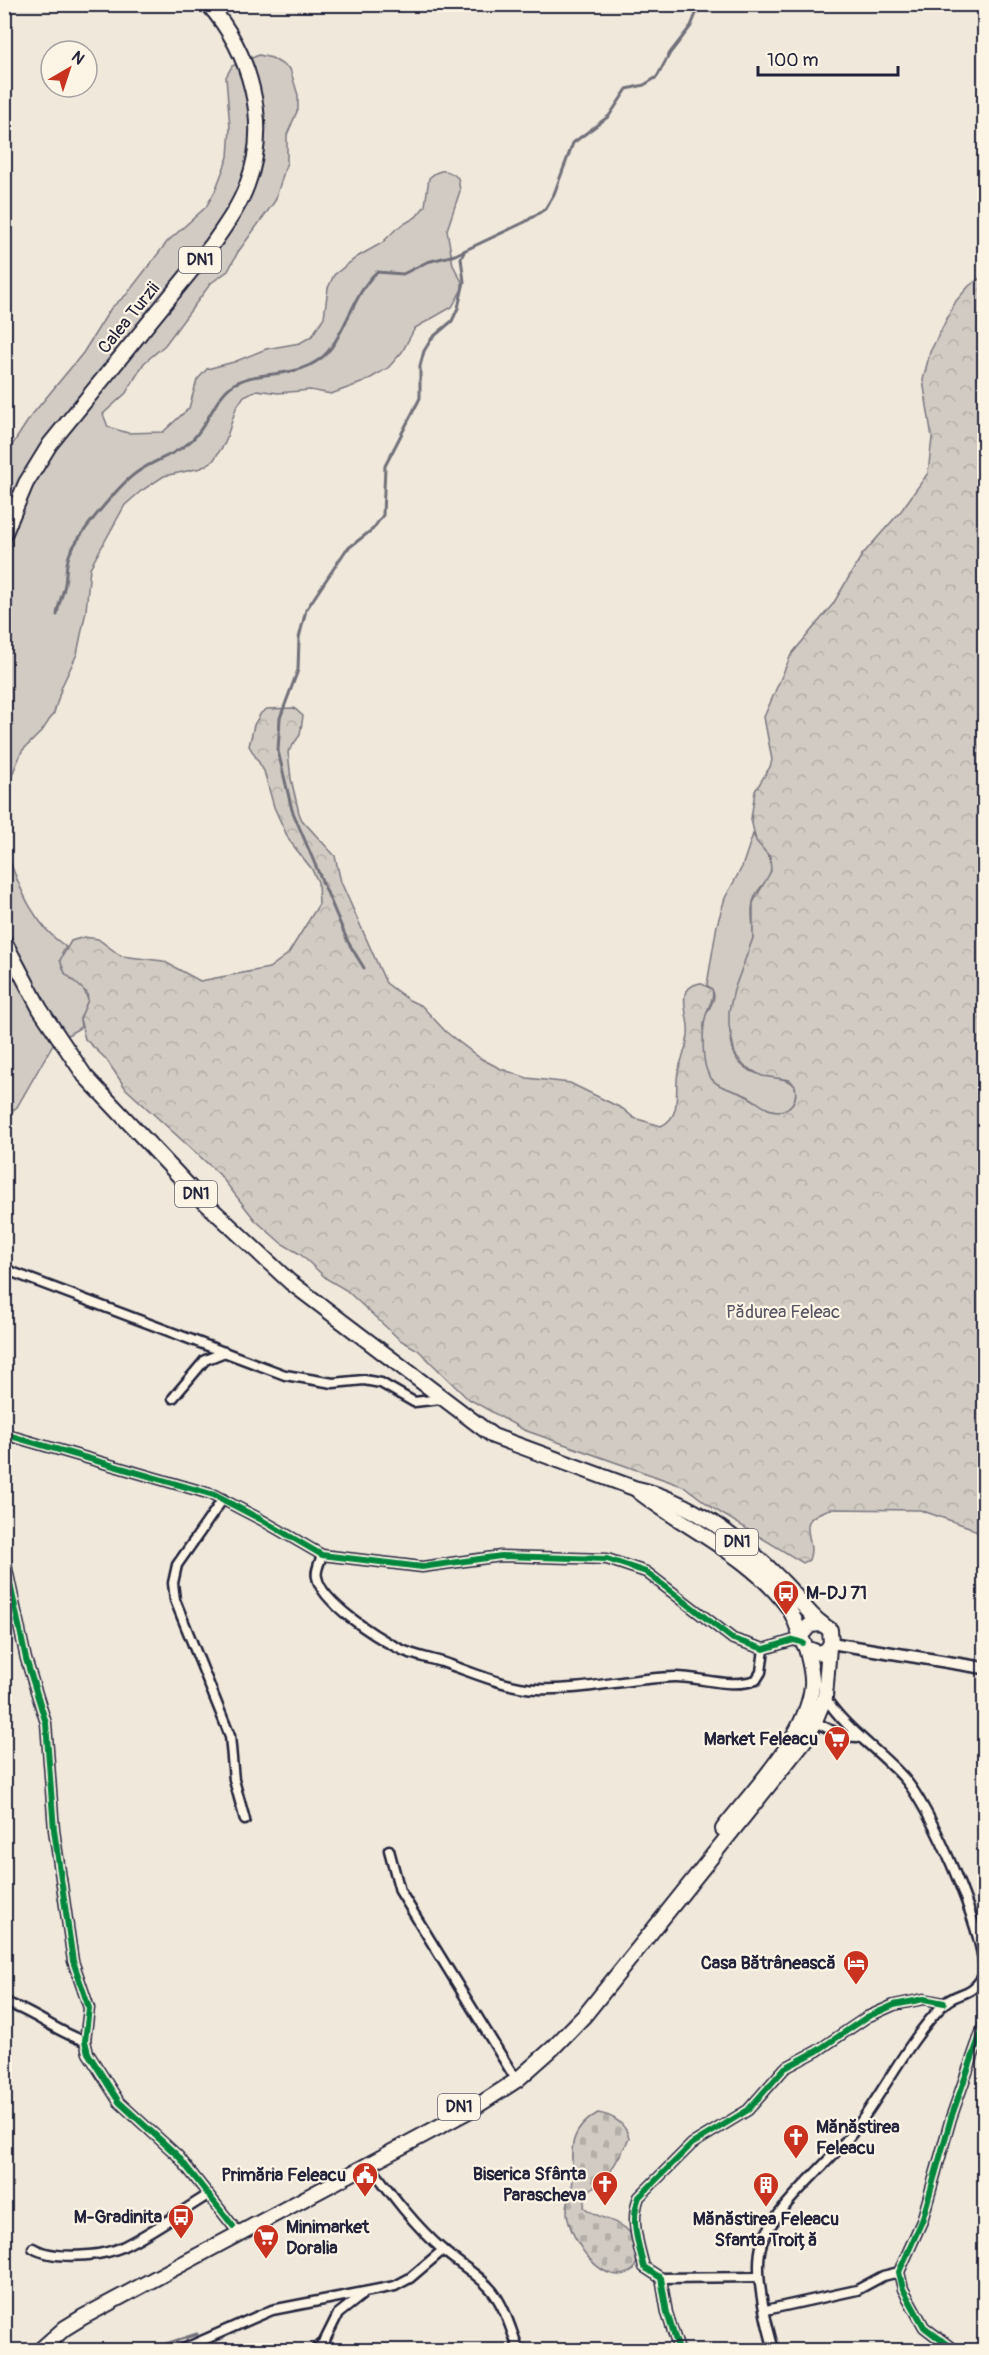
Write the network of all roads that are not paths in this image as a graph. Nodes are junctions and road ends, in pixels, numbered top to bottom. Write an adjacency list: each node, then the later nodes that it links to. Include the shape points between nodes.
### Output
1 (208, 4): 2 (main road, Calea Turzii / DN1, via 239,49 254,98 256,143 247,185 212,245 55,438 26,483)
2 (4, 535)
3 (4, 941): 7 (main road, DN1, via 61,1044 132,1129 290,1282)
4 (4, 1269): 5 (street)
5 (225, 1352): 6 (street, via 205,1360); 7 (street, via 285,1375 333,1383 364,1380 381,1383 414,1402)
6 (173, 1398)
7 (441, 1399): 9 (main road, DN1, via 507,1443)
8 (4, 1434): 10 (street)
9 (634, 1488): 13 (main road, DN1, via 674,1501 743,1546); 14 (main road, DN1, via 753,1571 786,1605)
10 (223, 1499): 11 (street); 22 (street, via 177,1565 172,1582 230,1736 234,1780)
11 (322, 1555): 16 (street, via 422,1567 501,1556 607,1559 646,1572 733,1639); 16 (street, via 316,1576 320,1587 329,1599 364,1626 398,1648 515,1685 571,1689 645,1677 748,1683 756,1680 760,1672)
12 (4, 1556): 29 (street, via 26,1659 46,1723 54,1830 73,1961 89,2008)
13 (822, 1624): 14 (main road, via 810,1625); 15 (main road, DN1, via 830,1630)
14 (804, 1642): 15 (main road, via 819,1653); 16 (street, via 794,1640); 19 (main road, DN1, via 812,1683)
15 (830, 1645): 17 (street); 18 (main road, DN1)
16 (764, 1649)
17 (984, 1668)
18 (825, 1697): 20 (main road, DN1); 21 (street)
19 (807, 1708): 20 (street); 30 (main road, DN1, via 780,1755 579,2009)
20 (815, 1724): 21 (street, via 843,1736); 31 (main road, DN1, via 585,2015 553,2049 495,2095)
21 (857, 1737): 24 (street, via 906,1780 922,1806 974,1917)
22 (245, 1820)
23 (389, 1850): 30 (street, via 400,1891)
24 (984, 1972): 25 (street)
25 (981, 1988): 27 (street)
26 (4, 2002): 29 (street, via 65,2035)
27 (944, 2002): 37 (street, via 854,2131 770,2226 761,2246); 38 (street, via 924,1999 894,2005 867,2017 784,2068 748,2110 692,2144 666,2167 639,2197 635,2208 635,2231 644,2267)
28 (984, 2024): 36 (street, via 951,2118 922,2221)
29 (85, 2041): 32 (street, via 88,2053 119,2102 178,2156)
30 (512, 2073): 33 (main road, DN1, via 470,2101)
31 (369, 2164): 35 (street); 42 (main road, DN1, via 83,2317)
32 (208, 2195): 33 (street); 34 (street, via 122,2247 62,2256)
33 (233, 2226): 41 (main road, DN1, via 80,2308)
34 (33, 2248)
35 (443, 2250): 39 (street, via 410,2278); 45 (street, via 493,2292)
36 (899, 2272): 40 (street, via 857,2290); 48 (street, via 903,2289 924,2327)
37 (759, 2277): 38 (street); 40 (street)
38 (661, 2278): 46 (street)
39 (366, 2293): 43 (street, via 272,2310); 44 (street, via 338,2314 324,2342)
40 (766, 2310): 47 (street)
41 (28, 2350)
42 (40, 2350)
43 (181, 2350)
44 (315, 2350)
45 (519, 2350)
46 (679, 2350)
47 (774, 2350)
48 (954, 2350)

